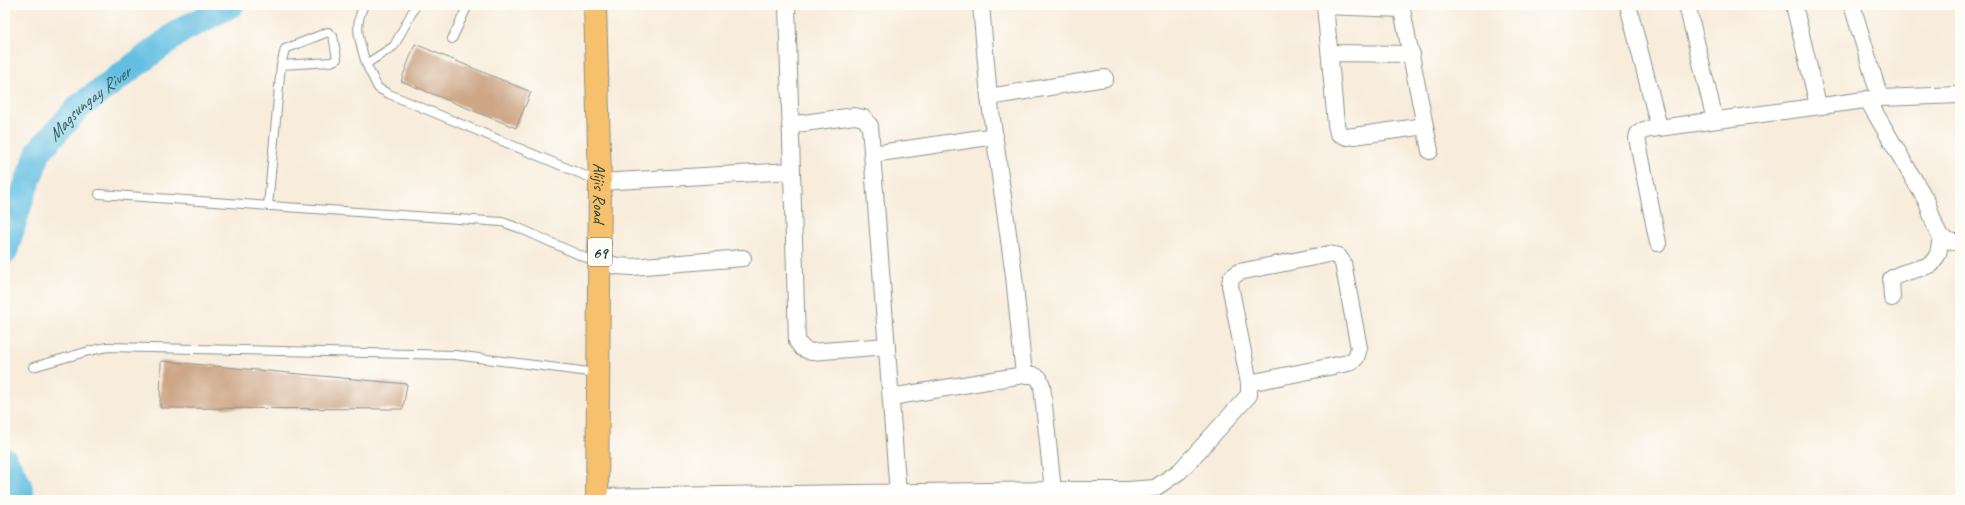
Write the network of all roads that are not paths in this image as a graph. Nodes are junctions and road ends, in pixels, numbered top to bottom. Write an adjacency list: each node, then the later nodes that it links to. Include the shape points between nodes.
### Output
1 (364, 5): 16 (lane, via 358,17 358,32)
2 (416, 5): 16 (lane, via 394,46)
3 (468, 5): 13 (lane)
4 (595, 5): 31 (main road, Alijis Road / 69)
5 (786, 5): 24 (street)
6 (981, 5): 20 (street)
7 (1325, 5): 12 (street); 14 (street)
8 (1628, 5): 26 (street)
9 (1687, 5): 23 (street)
10 (1794, 5): 22 (street)
11 (1852, 5): 21 (street)
12 (1401, 7): 15 (street)
13 (452, 39)
14 (1330, 53): 15 (street); 25 (street, via 1338,133 1347,137)
15 (1412, 54): 25 (street)
16 (366, 64): 31 (lane, via 378,88 389,94)
17 (281, 65): 17 (lane, via 285,49 328,32 333,36 337,59 331,62); 33 (lane)
18 (1105, 78): 20 (street)
19 (1960, 95): 21 (street)
20 (989, 97): 27 (street)
21 (1874, 98): 22 (street); 34 (street, via 1927,202)
22 (1818, 105): 23 (street)
23 (1714, 120): 26 (street)
24 (790, 125): 29 (street, via 854,116 864,118 870,126); 30 (street)
25 (1425, 126): 28 (street)
26 (1659, 127): 36 (street, via 1644,130 1637,138)
27 (995, 136): 29 (street); 43 (street, via 1014,276)
28 (1430, 151)
29 (873, 154): 40 (street)
30 (792, 172): 31 (street); 40 (street, via 797,341 802,348 810,352)
31 (600, 182): 38 (main road, Alijis Road / 69)
32 (99, 194): 33 (lane)
33 (268, 206): 38 (lane, via 502,222)
34 (1941, 238): 35 (street); 39 (street, via 1938,254 1932,264 1910,273 1897,274 1891,279)
35 (1960, 242)
36 (1658, 243)
37 (743, 258): 38 (street, via 632,267)
38 (600, 262): 42 (main road, Alijis Road / 69)
39 (1892, 298)
40 (887, 346): 45 (street)
41 (33, 367): 42 (lane, via 107,347 455,355)
42 (600, 374): 49 (main road, Alijis Road / 69)
43 (1024, 376): 45 (street); 46 (street, via 1039,378 1042,386)
44 (1249, 383): 44 (street, via 1230,285 1231,278 1239,272 1330,254 1338,256 1343,263 1359,348 1356,358 1348,364); 46 (street, via 1249,394 1243,404 1180,471 1155,488)
45 (891, 397): 47 (street)
46 (1053, 490): 47 (street)
47 (898, 494): 48 (street)
48 (792, 497): 49 (street)
49 (598, 499)

